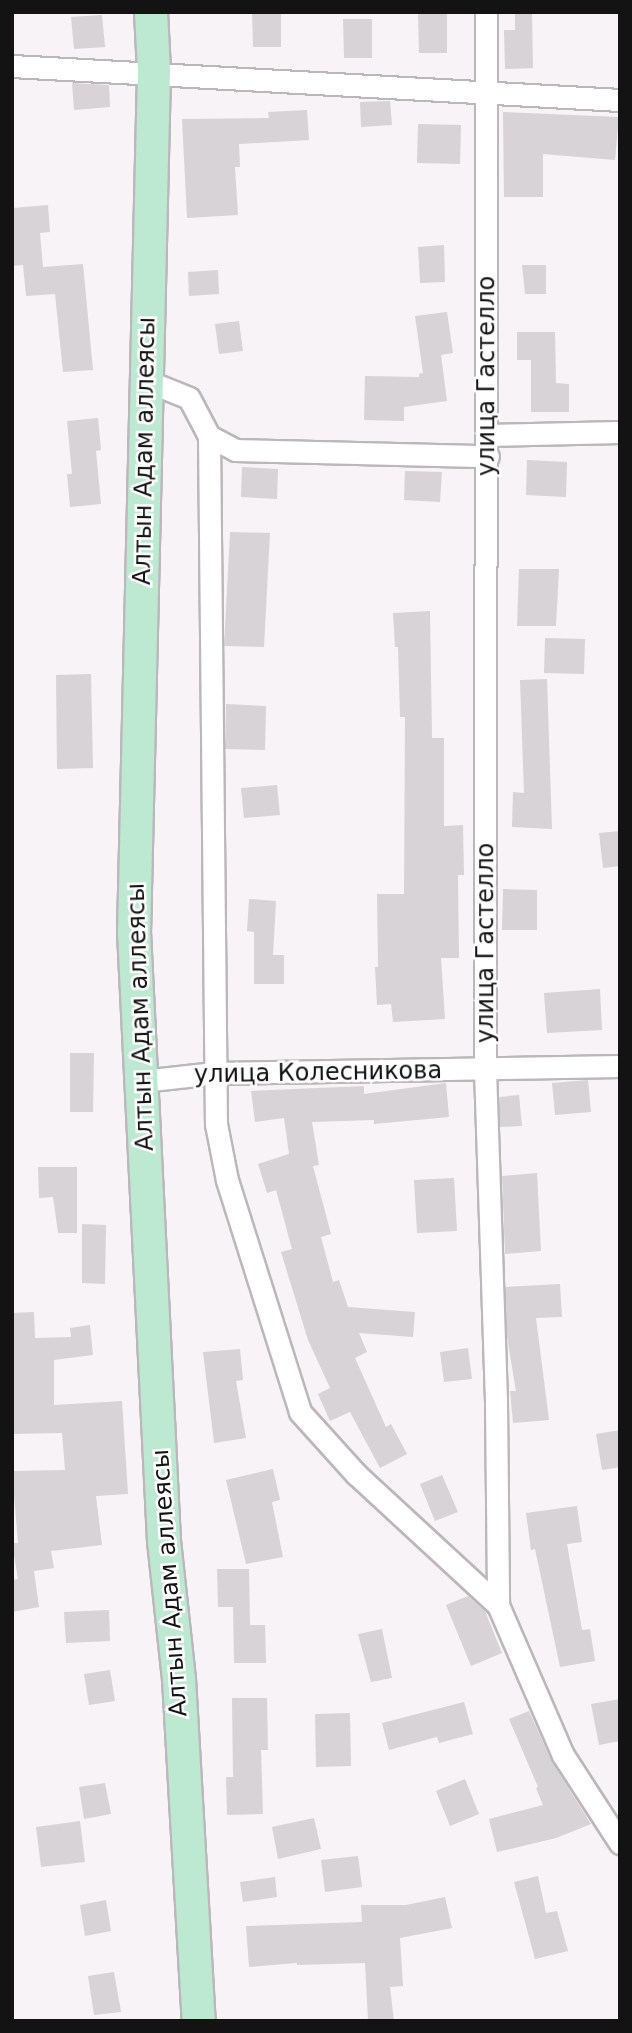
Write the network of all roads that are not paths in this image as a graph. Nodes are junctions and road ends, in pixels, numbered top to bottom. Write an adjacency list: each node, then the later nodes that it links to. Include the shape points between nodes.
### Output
1 (151, 12): 4 (main road, Алтын Адам аллеясы)
2 (486, 12): 5 (street, улица Гастелло)
3 (12, 66): 4 (street)
4 (154, 72): 5 (street); 7 (main road, Алтын Адам аллеясы)
5 (487, 91): 6 (street); 10 (street, улица Гастелло)
6 (620, 100)
7 (147, 381): 9 (street, via 189,398); 14 (main road, Алтын Адам аллеясы, via 134,932)
8 (620, 432): 10 (street)
9 (209, 436): 10 (street, via 235,450 250,452); 13 (street)
10 (488, 445): 12 (street, улица Гастелло)
11 (620, 1066): 12 (street, улица Колесникова)
12 (485, 1069): 13 (street, улица Колесникова); 15 (street, улица Гастелло)
13 (215, 1073): 14 (street, улица Колесникова); 15 (street, via 216,1124 227,1180 300,1412 356,1474)
14 (142, 1081): 17 (main road, Алтын Адам аллеясы, via 164,1541 179,1679)
15 (498, 1605): 16 (street, улица Гастелло, via 563,1755)
16 (620, 1843)
17 (199, 2021)

